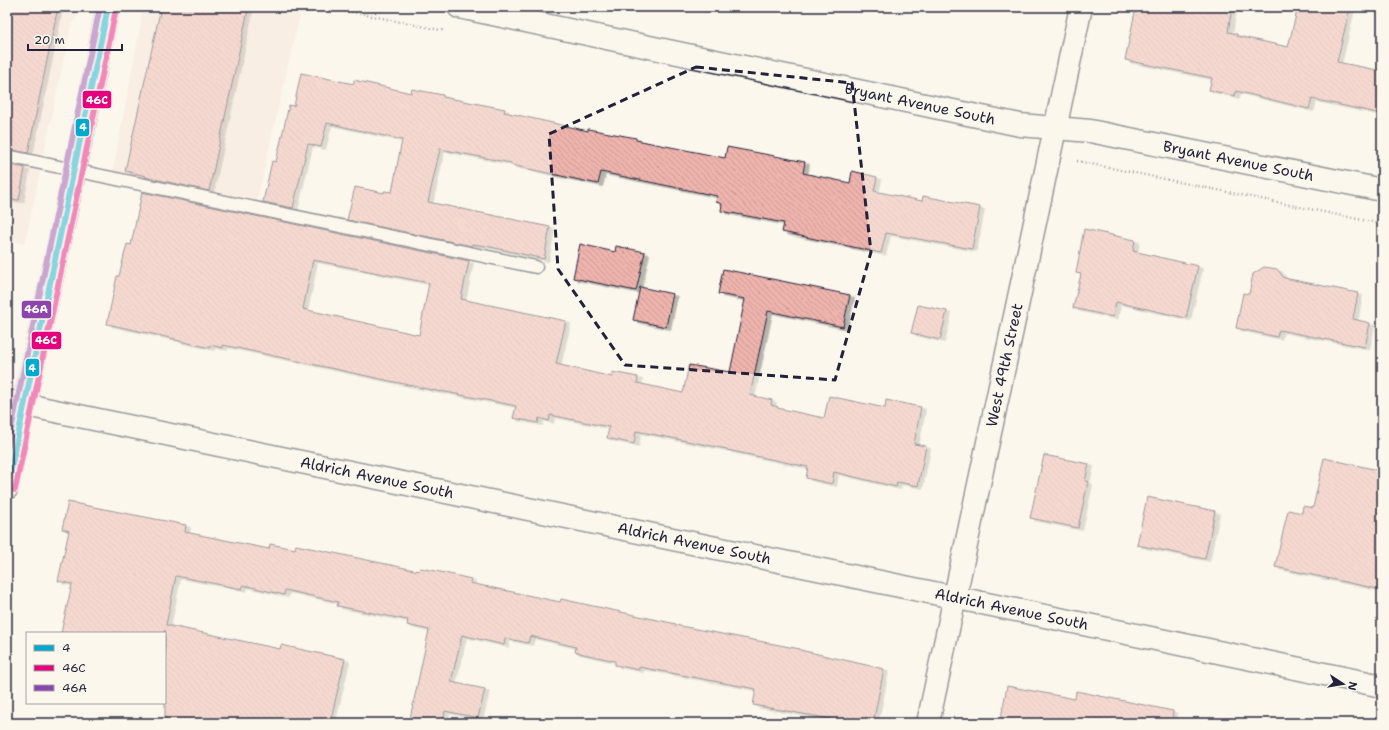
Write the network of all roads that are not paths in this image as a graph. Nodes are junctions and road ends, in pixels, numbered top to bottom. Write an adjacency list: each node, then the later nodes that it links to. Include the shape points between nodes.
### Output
1 (108, 7): 6 (street)
2 (459, 7): 4 (street, Bryant Avenue South, via 1020,124)
3 (1080, 7): 4 (street, West 49th Street)
4 (1054, 128): 7 (street, Bryant Avenue South, via 1090,131); 11 (street, West 49th Street)
5 (7, 156): 6 (lane)
6 (75, 171): 8 (lane); 9 (street)
7 (1382, 190)
8 (536, 267)
9 (15, 403): 10 (street); 11 (street, Aldrich Avenue South)
10 (7, 488)
11 (954, 598): 12 (street, Aldrich Avenue South); 13 (street, West 49th Street)
12 (1382, 686)
13 (928, 723)

